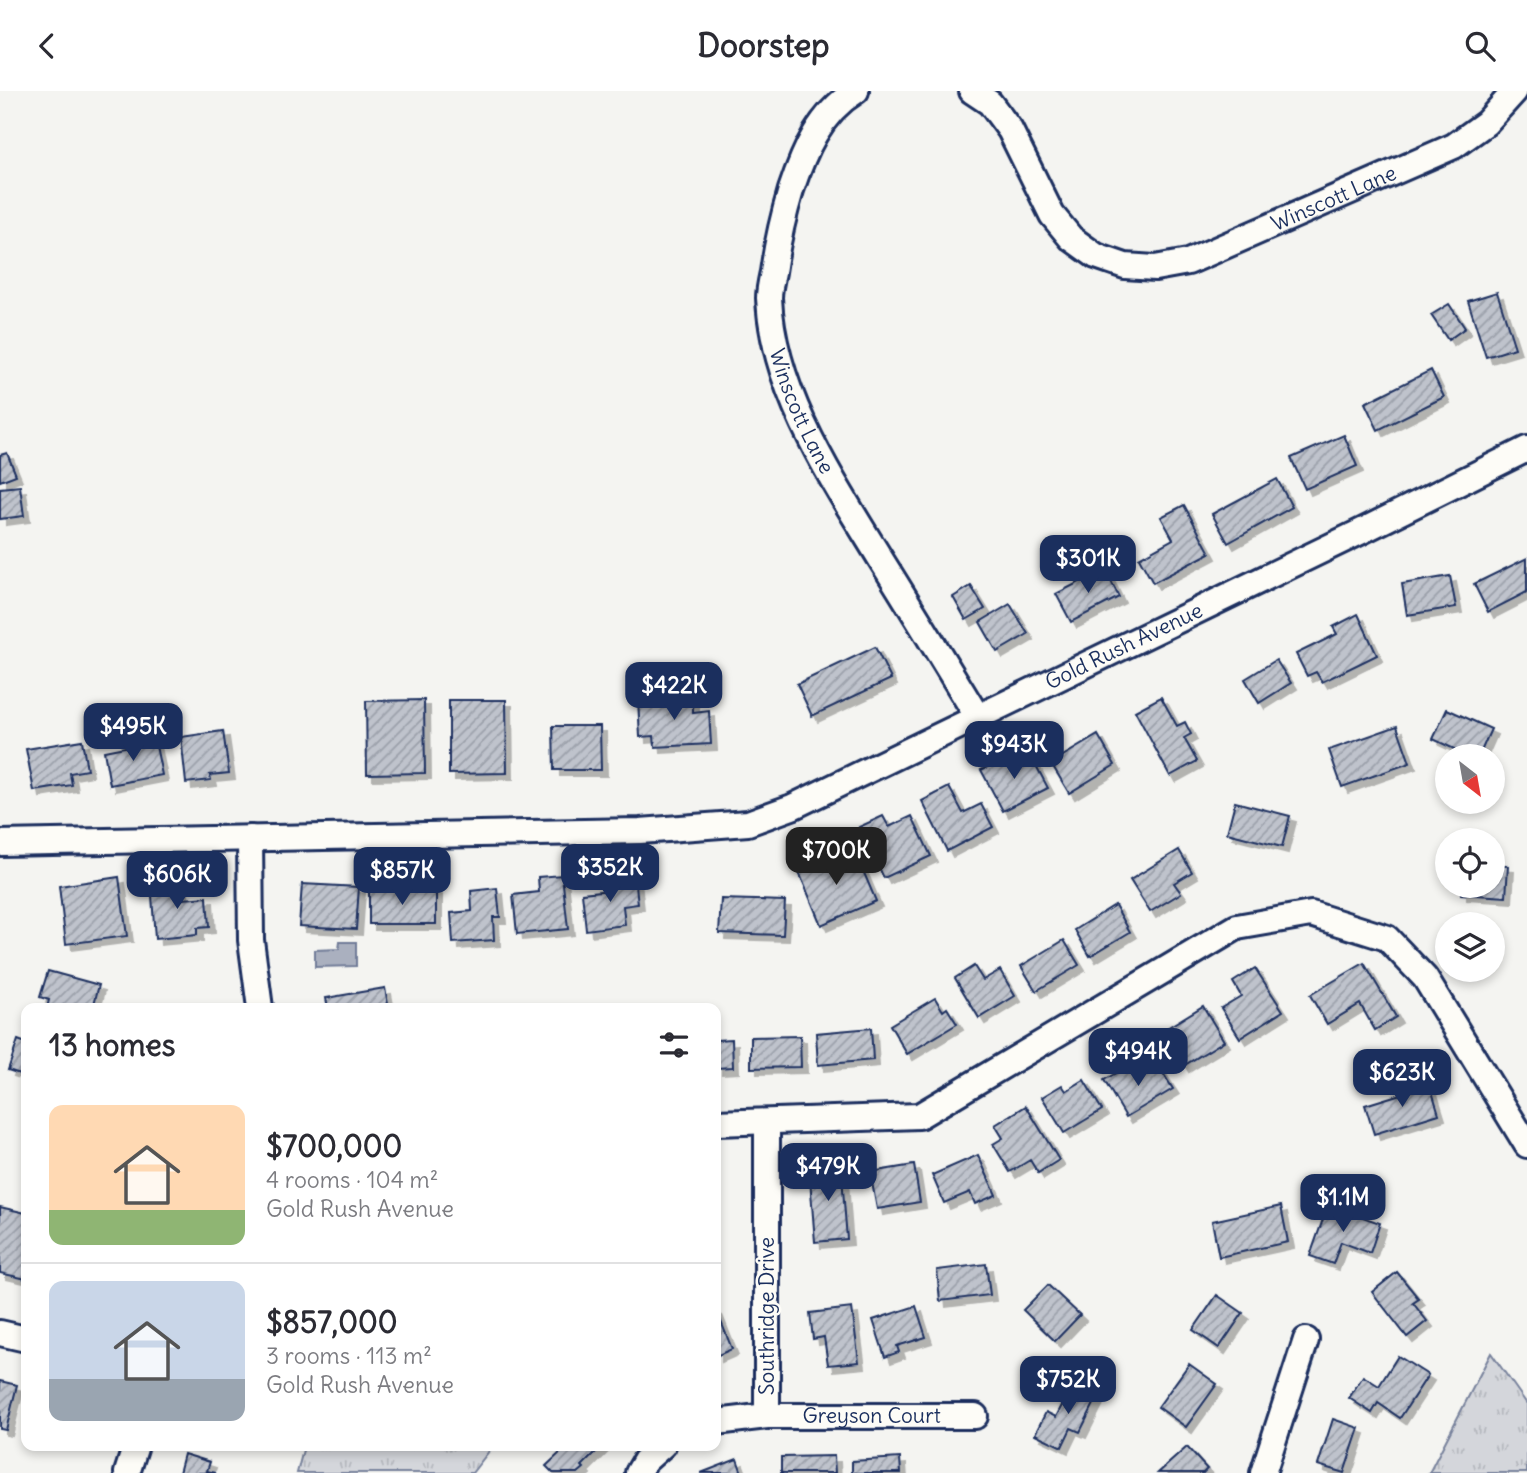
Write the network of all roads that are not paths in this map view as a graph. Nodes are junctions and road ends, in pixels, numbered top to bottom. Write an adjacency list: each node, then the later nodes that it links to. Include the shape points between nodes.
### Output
1 (856, 91): 5 (street, Winscott Lane, via 824,119 802,158 779,229 769,297 777,352 817,448)
2 (972, 91): 3 (street, Winscott Lane, via 990,103 1010,130 1052,215 1071,238 1096,256 1125,266 1155,268 1188,262 1228,246 1454,146 1486,123)
3 (1514, 91)
4 (1527, 449): 5 (street, Gold Rush Avenue)
5 (978, 716): 6 (street, Gold Rush Avenue, via 792,807 748,823 640,831)
6 (250, 838): 7 (street, Gold Rush Avenue); 8 (street, via 251,940)
7 (1, 846)
8 (259, 1003)
9 (767, 1122): 10 (street); 11 (street, via 919,1117 1237,927 1311,914 1387,937 1425,978); 15 (street, Southridge Drive)
10 (721, 1123)
11 (1527, 1145)
12 (0, 1333): 13 (street)
13 (21, 1338)
14 (1307, 1341): 22 (street)
15 (767, 1416): 16 (street, Greyson Court); 17 (street, Southridge Drive)
16 (975, 1416)
17 (721, 1421)
18 (134, 1451): 20 (street)
19 (656, 1451): 21 (street)
20 (127, 1473)
21 (638, 1473)
22 (1263, 1473)

